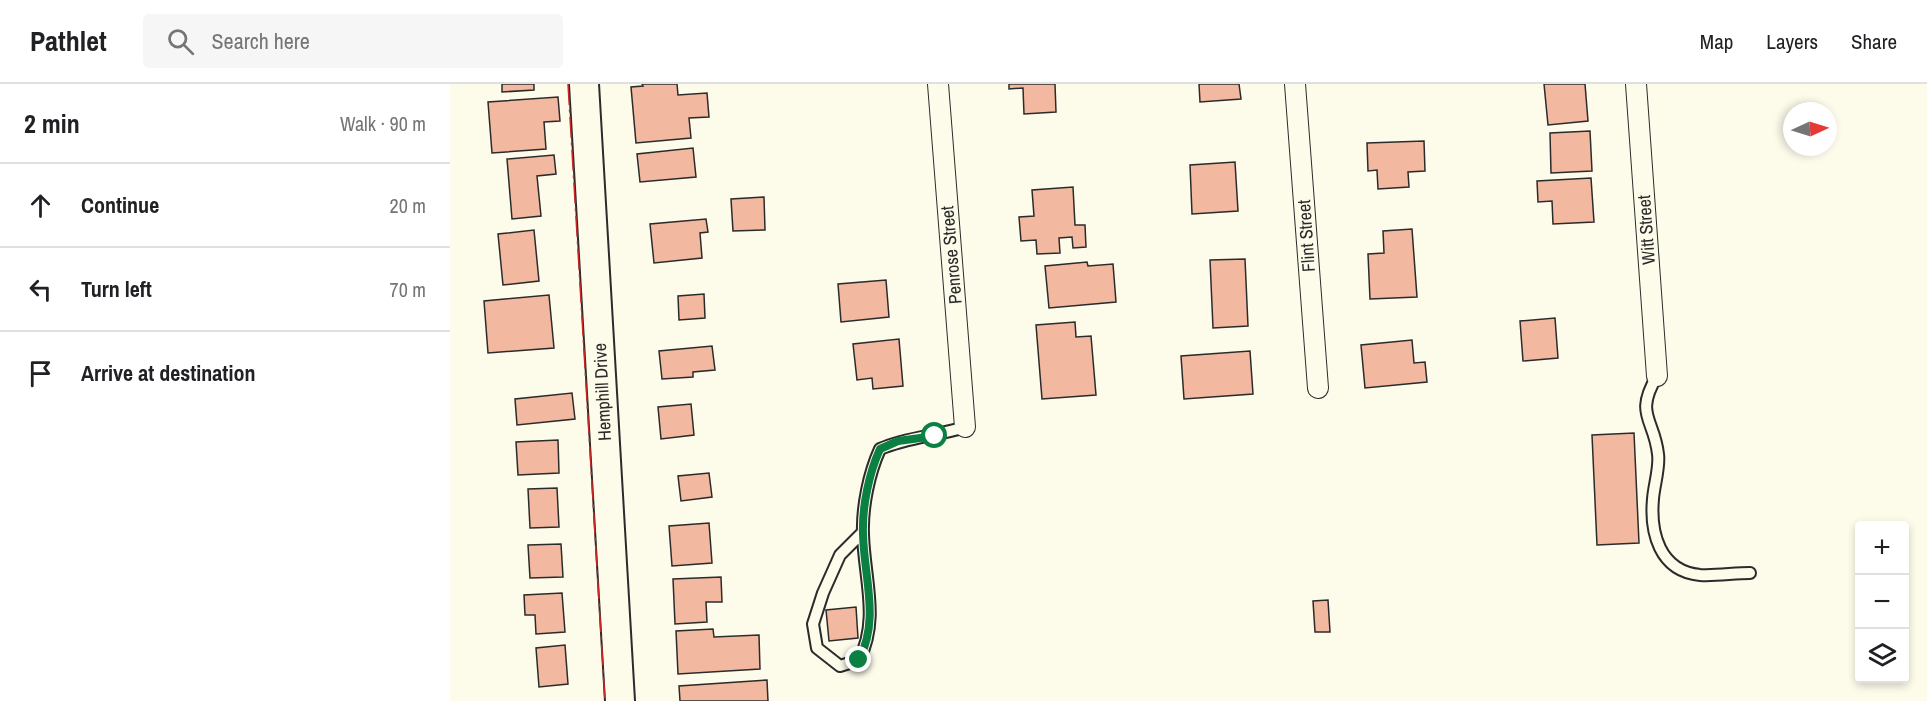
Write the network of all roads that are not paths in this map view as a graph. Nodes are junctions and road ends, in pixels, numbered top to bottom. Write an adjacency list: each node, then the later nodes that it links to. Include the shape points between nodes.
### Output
1 (584, 84): 10 (street, Hemphill Drive)
2 (938, 84): 7 (street, Penrose Street)
3 (1295, 84): 6 (street, Flint Street)
4 (1636, 84): 5 (street, Witt Street)
5 (1657, 376): 9 (lane, via 1647,393 1646,416 1658,454 1651,519 1655,542 1675,566 1698,575)
6 (1318, 388)
7 (965, 427): 8 (lane, via 898,441 880,449 872,467)
8 (863, 532): 8 (lane, via 871,611 868,641 859,660 840,666 817,648 813,624 840,555)
9 (1750, 573)
10 (620, 701)

